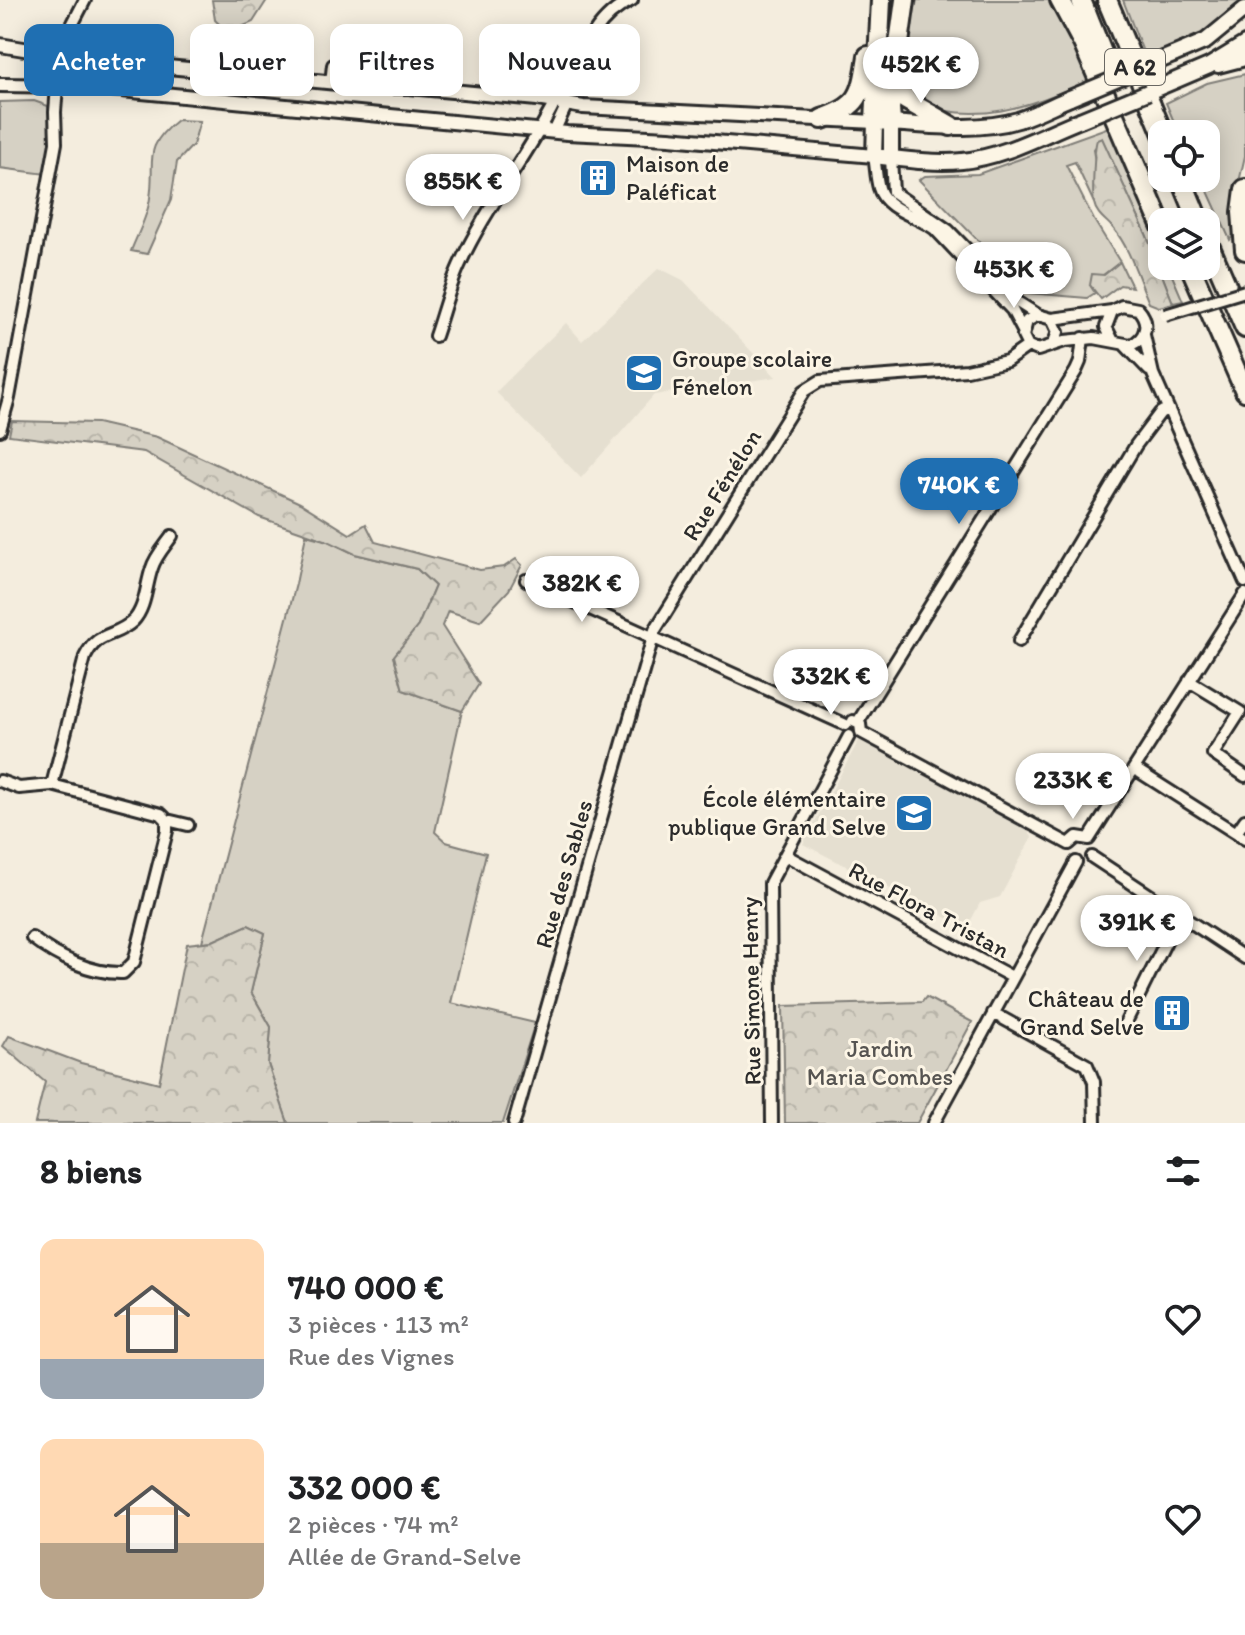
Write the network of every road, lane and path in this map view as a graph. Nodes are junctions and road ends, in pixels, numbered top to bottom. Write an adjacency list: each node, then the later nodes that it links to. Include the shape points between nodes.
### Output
1 (85, 0): 9 (street)
2 (632, 0): 24 (street, via 604,18)
3 (881, 0): 10 (highway)
4 (905, 0): 15 (highway)
5 (1060, 0): 34 (highway)
6 (1081, 0): 35 (highway, A 62)
7 (1107, 0): 26 (highway, A 62)
8 (1245, 9): 28 (main road, bridge, via 1206,41 1070,98 1007,122)
9 (73, 24)
10 (877, 40): 25 (highway, via 859,98 846,110); 27 (highway)
11 (1245, 44): 16 (main road)
12 (0, 45): 13 (street)
13 (24, 49)
14 (1245, 58): 16 (main road)
15 (896, 63): 27 (highway); 28 (highway, via 906,100)
16 (1209, 66): 32 (main road, bridge, via 1000,153 942,162)
17 (174, 67): 18 (street)
18 (330, 83)
19 (0, 85): 20 (street)
20 (24, 85)
21 (463, 93): 24 (street)
22 (57, 96): 59 (street, via 56,143)
23 (167, 96): 29 (street)
24 (562, 103): 25 (street); 29 (street); 30 (street)
25 (822, 119): 27 (street)
26 (1157, 120)
27 (883, 122): 28 (main road); 31 (main road); 32 (main road)
28 (951, 126)
29 (539, 130): 30 (street); 50 (street, via 458,268)
30 (554, 132): 31 (street)
31 (874, 156): 32 (main road); 48 (street, via 879,191 891,205 935,229 1012,310)
32 (891, 158): 43 (street, via 893,192 948,230 1019,303)
33 (1245, 189): 36 (highway)
34 (1154, 208)
35 (1166, 208)
36 (1245, 250)
37 (1220, 270): 47 (highway)
38 (1185, 280): 46 (highway, via 1197,310)
39 (1196, 280): 46 (highway)
40 (1245, 291): 44 (street, bridge)
41 (1112, 311): 42 (street, via 1128,305); 45 (street); 52 (street, via 1106,327)
42 (1142, 313): 44 (street); 49 (street)
43 (1038, 315): 45 (street); 48 (street)
44 (1165, 315): 49 (street)
45 (1052, 319): 53 (street, via 1058,332)
46 (1216, 328): 57 (highway)
47 (1245, 328)
48 (1023, 331): 55 (street)
49 (1145, 331): 54 (street, via 1136,343); 56 (street)
50 (435, 336)
51 (1083, 338): 52 (street); 53 (street); 68 (street, Rue Simone Henry, via 1076,371)
52 (1112, 339): 54 (street)
53 (1053, 345): 55 (street, via 1038,350)
54 (1125, 345): 56 (street)
55 (1028, 346): 64 (street, Rue Fénélon, via 1007,361 985,367 812,383)
56 (1153, 374): 58 (street)
57 (1245, 391)
58 (1168, 408): 62 (street); 65 (street, via 1136,445)
59 (1, 427)
60 (172, 536): 72 (street, via 152,565 137,618 101,636 85,657)
61 (526, 580): 64 (street)
62 (1245, 582)
63 (1245, 594): 66 (street)
64 (652, 637): 68 (street); 88 (street, Rue des Sables)
65 (1019, 641)
66 (1189, 681): 67 (street); 69 (street)
67 (1242, 714): 70 (street, via 1213,754)
68 (853, 729): 78 (street); 79 (street, Rue Simone Henry)
69 (1135, 769): 76 (street); 77 (street)
70 (1245, 776)
71 (0, 781): 72 (street, via 19,788)
72 (52, 785): 73 (street)
73 (167, 820): 75 (street); 83 (street, via 134,962 123,973 106,973 52,953)
74 (1245, 820): 76 (street)
75 (188, 825)
76 (1240, 836)
77 (1089, 839): 78 (street, via 1077,837); 80 (street)
78 (1069, 844): 81 (street)
79 (785, 855): 85 (street, Rue Flora Tristan); 89 (street, Rue Simone Henry, via 768,895)
80 (1092, 857): 81 (street); 82 (street)
81 (1076, 862): 85 (street)
82 (1179, 915): 84 (street); 87 (street)
83 (32, 938)
84 (1245, 958)
85 (1012, 977): 86 (street)
86 (993, 1013): 90 (street); 91 (street, via 1087,1065 1094,1082)
87 (1124, 1026)
88 (514, 1123)
89 (772, 1123)
90 (934, 1123)
91 (1095, 1123)

